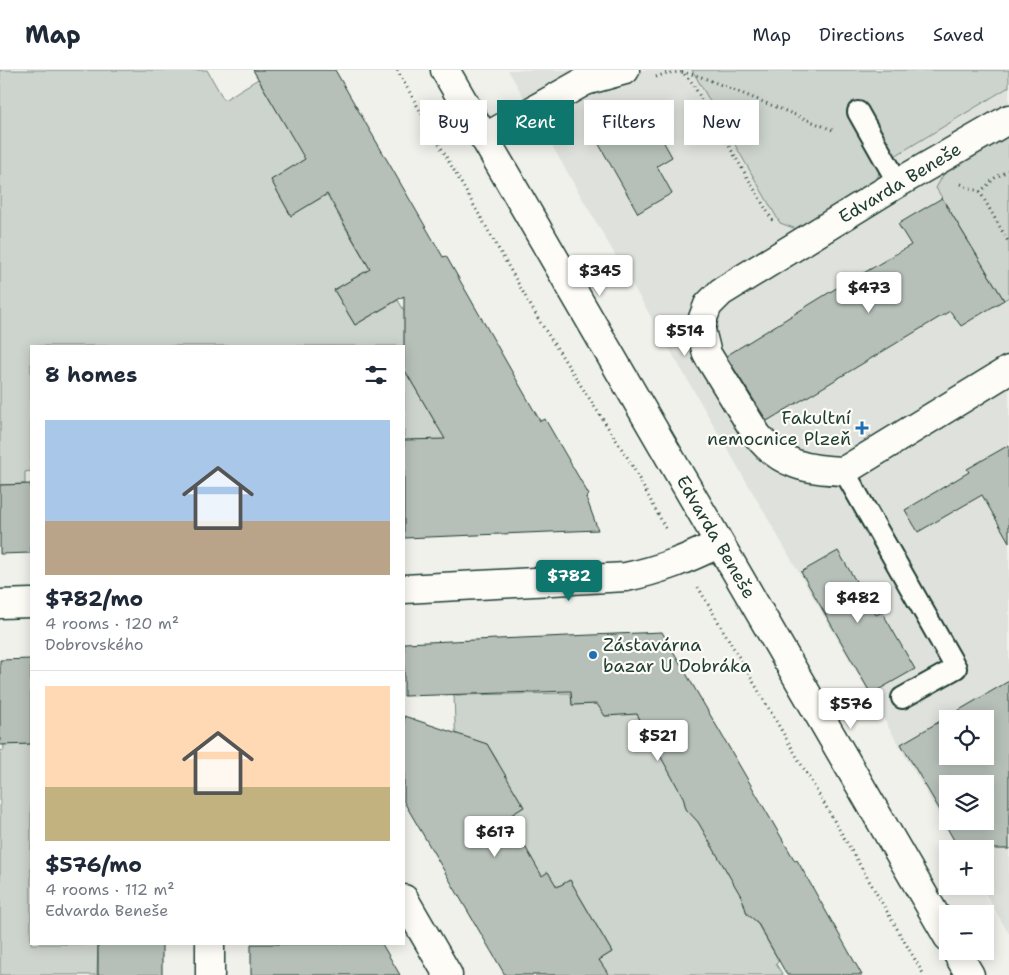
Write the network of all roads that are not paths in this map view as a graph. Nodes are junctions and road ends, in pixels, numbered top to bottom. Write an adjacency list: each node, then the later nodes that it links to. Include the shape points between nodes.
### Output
1 (445, 70): 4 (street, Edvarda Beneše)
2 (625, 70): 3 (street)
3 (596, 74): 7 (street)
4 (462, 100)
5 (858, 112): 9 (lane)
6 (1009, 119): 9 (street, Edvarda Beneše)
7 (487, 136)
8 (487, 143): 12 (street, Edvarda Beneše)
9 (898, 183): 11 (street, Edvarda Beneše, via 721,292 708,305 703,318 707,354 766,447 805,467)
10 (1009, 370): 11 (street)
11 (844, 471): 16 (lane, via 956,668)
12 (718, 544): 13 (street, via 684,561 626,578); 18 (street, Edvarda Beneše)
13 (405, 588)
14 (0, 604): 15 (street)
15 (30, 604)
16 (902, 698)
17 (405, 901): 22 (street)
18 (939, 922)
19 (210, 945): 21 (street)
20 (961, 960): 23 (street)
21 (210, 975)
22 (448, 975)
23 (970, 975)

